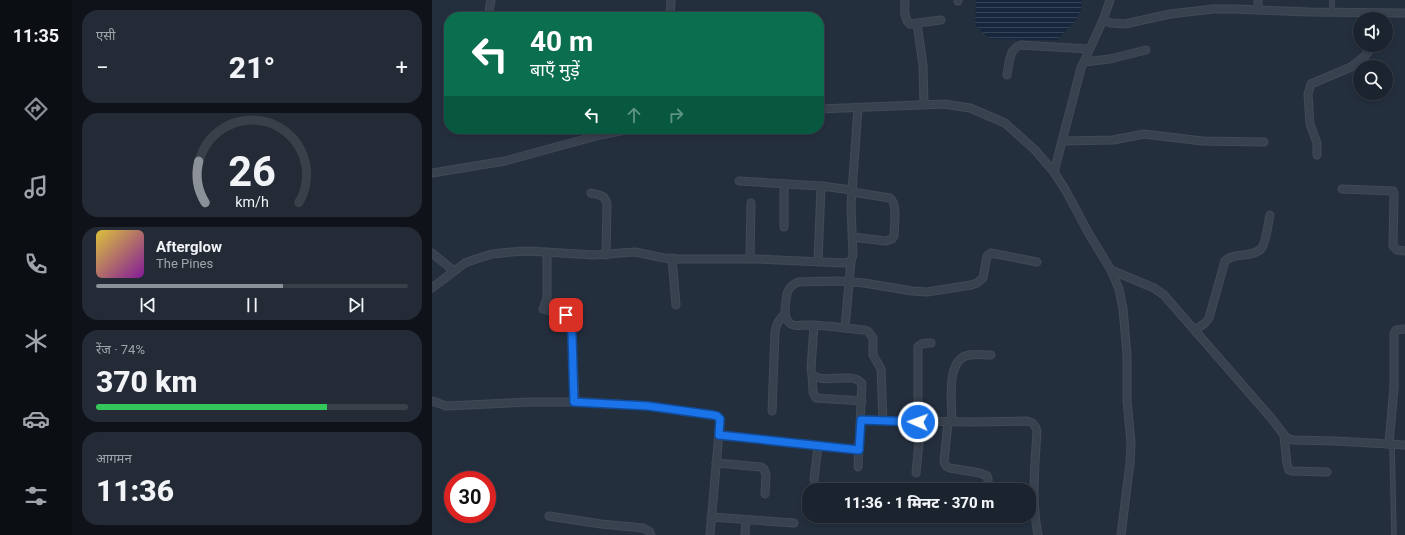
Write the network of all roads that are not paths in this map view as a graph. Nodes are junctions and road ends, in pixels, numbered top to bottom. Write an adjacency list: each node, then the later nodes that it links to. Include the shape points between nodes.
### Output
1 (491, 0): 8 (street)
2 (671, 0): 9 (street)
3 (905, 0): 16 (street, via 906,20 910,24)
4 (1110, 0): 15 (street)
5 (1258, 0): 7 (street)
6 (1332, 0): 10 (lane)
7 (1258, 10): 10 (street); 15 (street, via 1192,11 1125,24)
8 (489, 12)
9 (670, 12)
10 (1332, 12): 12 (street)
11 (1405, 13): 13 (street)
12 (1353, 14)
13 (1393, 14)
14 (941, 20): 16 (street)
15 (1103, 20): 17 (street)
16 (917, 24): 22 (street, via 923,65)
17 (1089, 50): 20 (street); 21 (street, via 1016,46 1012,52)
18 (1146, 50): 20 (street)
19 (1368, 52): 30 (street, via 1351,67 1314,82 1308,89 1310,124 1317,143)
20 (1084, 62): 28 (street)
21 (1007, 75)
22 (924, 105): 23 (street); 31 (street, via 944,104 970,108 1005,123 1035,150)
23 (858, 108): 24 (street); 37 (street)
24 (824, 109)
25 (594, 134): 27 (street)
26 (609, 134): 27 (street)
27 (595, 137): 32 (street, via 504,161)
28 (1062, 141): 29 (street, via 1113,140 1144,134 1202,141); 31 (street)
29 (1264, 142)
30 (1317, 154)
31 (1054, 172): 52 (street)
32 (432, 173)
33 (739, 181): 34 (street)
34 (784, 184): 35 (street); 41 (street)
35 (821, 186): 37 (street); 50 (street)
36 (1342, 189): 43 (street, via 1393,191 1393,246 1397,250)
37 (852, 191): 42 (street); 42 (street, via 890,198 895,205 892,239 886,241)
38 (591, 193): 46 (street, via 602,195 606,199)
39 (751, 203): 48 (street)
40 (1270, 215): 61 (street, via 1261,249 1225,261 1209,318)
41 (784, 227)
42 (852, 237): 49 (street)
43 (1405, 251)
44 (547, 252): 46 (street); 53 (street, via 492,254 476,258); 67 (street, via 547,298 543,309 566,315 572,334)
45 (432, 253): 53 (street)
46 (606, 255): 47 (street, via 635,252)
47 (672, 258): 48 (street); 56 (street)
48 (750, 259): 50 (street)
49 (851, 261): 50 (street); 54 (street)
50 (818, 262)
51 (1037, 262): 54 (street, via 991,253 987,256 983,278 980,281 939,291 912,291)
52 (1111, 270): 61 (street, via 1154,288 1164,295); 94 (street, via 1119,289 1123,310 1131,443)
53 (454, 271): 55 (street)
54 (850, 282): 57 (street, via 807,281 792,284 786,297); 59 (street)
55 (432, 288)
56 (676, 305)
57 (785, 314): 58 (street, via 790,324); 68 (street, via 776,325)
58 (814, 325): 59 (street); 64 (street)
59 (845, 328): 70 (street, via 868,331 873,338 873,355 881,369)
60 (1405, 328): 75 (street, via 1396,330 1394,334)
61 (1195, 330): 74 (street)
62 (931, 343): 71 (street, via 918,347)
63 (991, 355): 72 (street, via 969,355 958,360 952,377)
64 (812, 374): 66 (street, via 818,378 860,381); 66 (street, via 816,398)
65 (432, 401): 67 (street, via 446,406)
66 (862, 401): 69 (street)
67 (574, 402): 73 (street, via 648,406 713,415 720,419)
68 (772, 411)
69 (861, 420): 70 (street); 78 (street)
70 (883, 421): 71 (street)
71 (920, 422): 72 (street); 82 (street)
72 (950, 422): 84 (street, via 944,462 946,466 984,474); 93 (street, via 1027,420 1035,425 1037,431 1034,508)
73 (719, 435): 77 (street); 79 (street)
74 (1284, 435): 75 (street, via 1292,440); 81 (street, via 1289,470)
75 (1390, 444): 76 (street); 95 (lane)
76 (1405, 445)
77 (818, 446): 78 (street); 83 (street)
78 (859, 450): 80 (street)
79 (716, 463): 85 (street, via 761,467 766,475); 87 (street)
80 (858, 467)
81 (1327, 472)
82 (916, 474)
83 (814, 480)
84 (988, 483)
85 (765, 494)
86 (549, 516): 90 (street, via 643,528 649,530)
87 (711, 518): 88 (street); 91 (street)
88 (746, 520): 89 (street); 92 (street)
89 (794, 523)
90 (650, 535)
91 (710, 535)
92 (745, 535)
93 (1038, 535)
94 (1121, 535)
95 (1394, 535)

